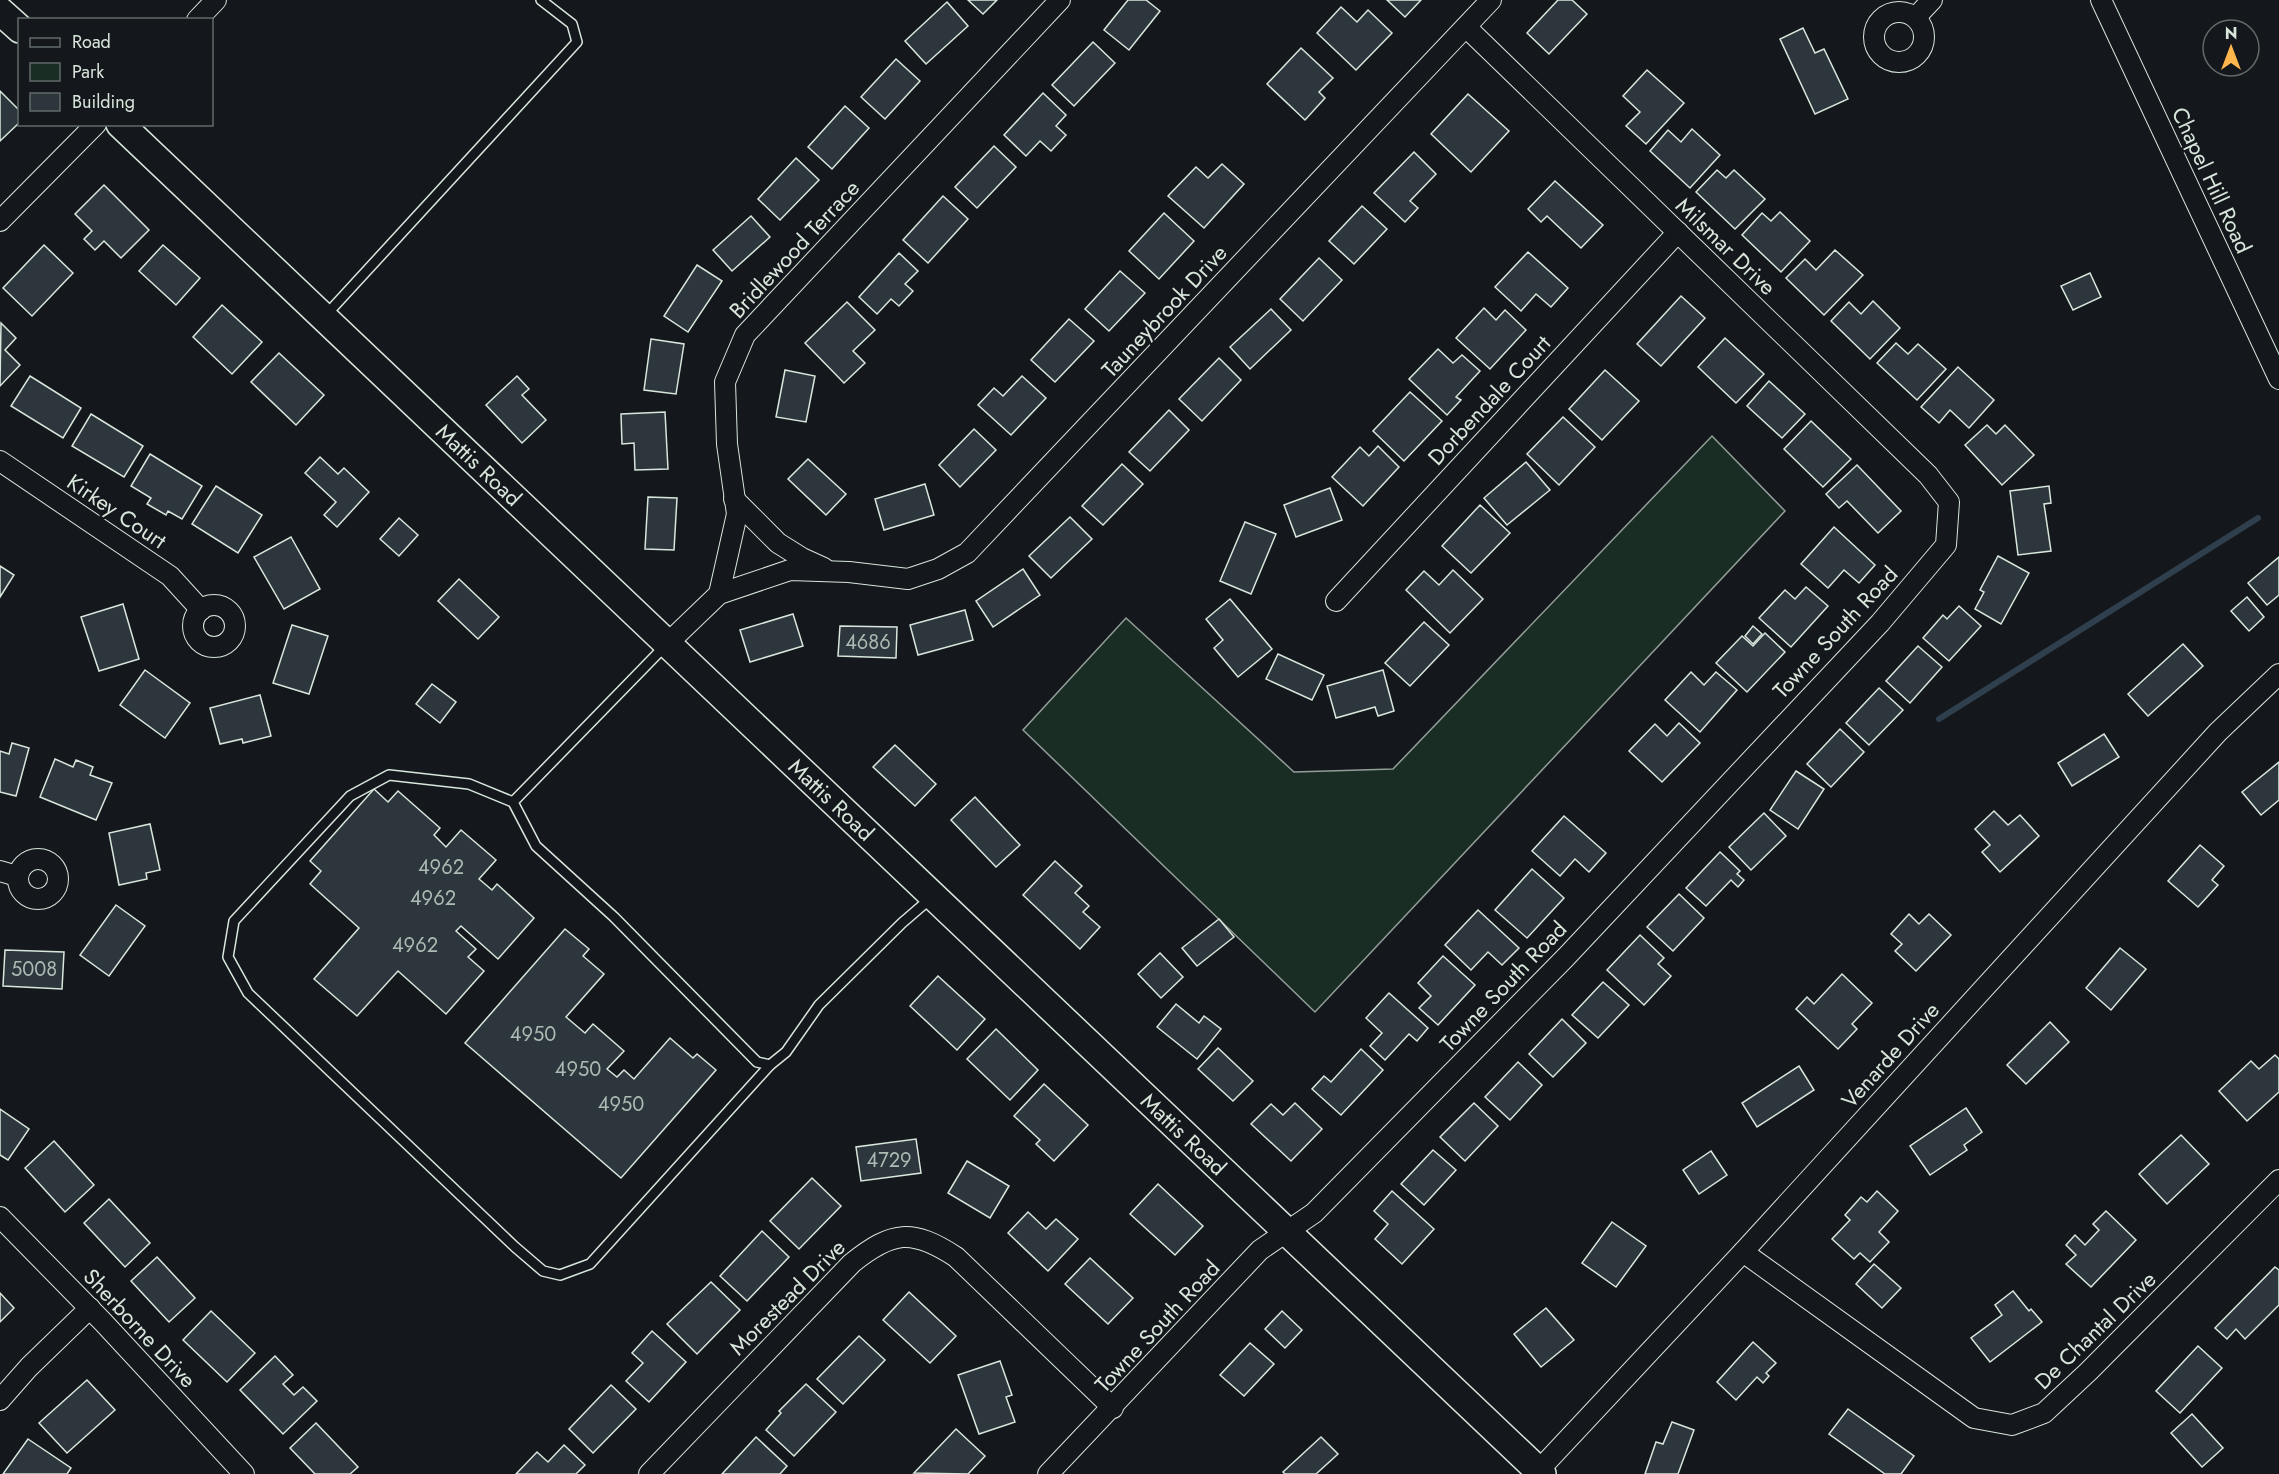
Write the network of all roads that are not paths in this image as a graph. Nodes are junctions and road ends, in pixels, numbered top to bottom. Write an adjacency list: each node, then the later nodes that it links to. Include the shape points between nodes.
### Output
1 (216, 0): 9 (street)
2 (541, 0): 16 (lane, via 572,24 576,42)
3 (1060, 0): 19 (street, Bridlewood Terrace, via 745,335 725,382 726,444)
4 (1491, 0): 11 (street, Tauneybrook Drive)
5 (1932, 0): 8 (street)
6 (2101, 0): 17 (street, Chapel Hill Road)
7 (0, 11): 10 (main road)
8 (1917, 17)
9 (199, 18)
10 (18, 27)
11 (1466, 27): 15 (street, Milsmar Drive); 21 (street, Tauneybrook Drive, via 967,553 908,579)
12 (94, 126): 14 (street)
13 (122, 126): 16 (main road, Mattis Road)
14 (0, 221)
15 (1678, 232): 20 (street, Milsmar Drive, via 1928,475); 23 (street, Dorbendale Court)
16 (324, 317): 25 (main road, Mattis Road)
17 (2279, 380)
18 (0, 461): 24 (street, Kirkey Court, via 170,576)
19 (734, 499): 21 (street, Tauneybrook Drive, via 778,543); 22 (street, Bridlewood Terrace, via 737,514)
20 (1949, 502): 32 (street, Towne South Road, via 1946,545 1880,622 1566,957 1314,1213)
21 (834, 571): 22 (street, Tauneybrook Drive, via 790,570)
22 (719, 594): 25 (street, Tauneybrook Drive)
23 (1336, 601)
24 (201, 610)
25 (667, 644): 27 (lane); 28 (main road, Mattis Road)
26 (2279, 674): 33 (street, Venarde Drive, via 2218,732)
27 (513, 802): 29 (lane, via 536,846 614,917 758,1062); 29 (lane, via 469,784 389,775 350,796 234,921 228,957 248,993 516,1247 543,1271 560,1275 591,1264)
28 (933, 896): 29 (lane, via 819,1005 786,1052); 32 (main road, Mattis Road)
29 (770, 1065)
30 (2279, 1180): 33 (street, De Chantal Drive, via 2044,1413 2012,1425 1974,1418)
31 (0, 1217): 34 (street, Sherborne Drive)
32 (1287, 1231): 36 (street, Towne South Road, via 1260,1250); 37 (main road, Mattis Road)
33 (1743, 1252): 37 (street, Venarde Drive)
34 (90, 1308): 35 (street); 38 (street, Sherborne Drive)
35 (0, 1401)
36 (1113, 1408): 39 (street, Morestead Drive, via 956,1257 933,1242 915,1238 887,1240 852,1263); 40 (street, Towne South Road)
37 (1540, 1472)
38 (244, 1474)
39 (649, 1474)
40 (1048, 1474)

